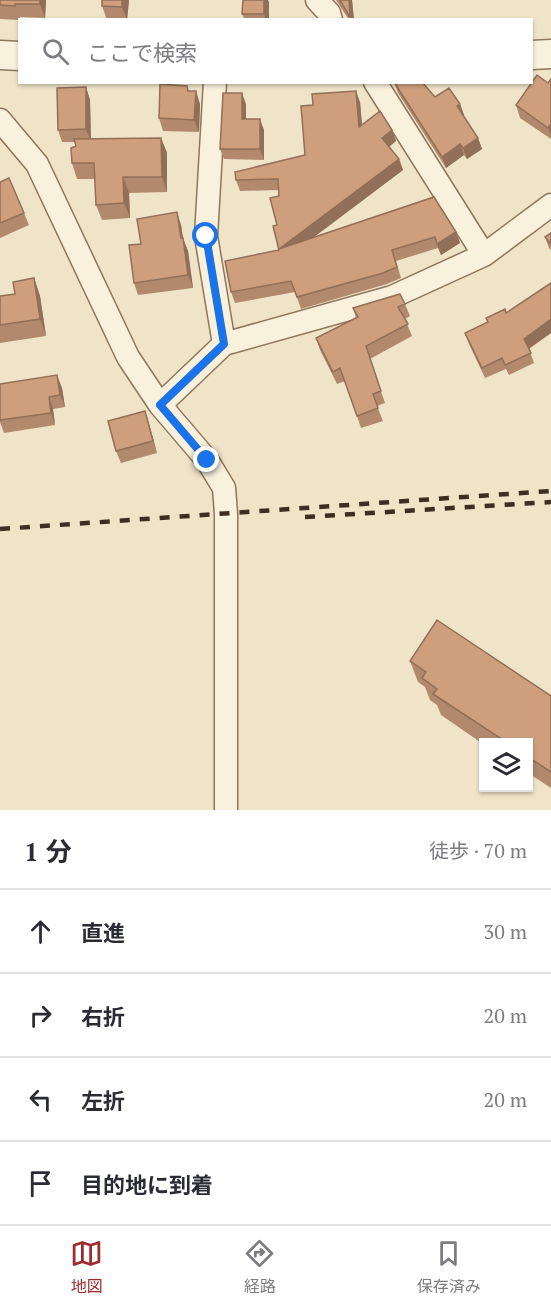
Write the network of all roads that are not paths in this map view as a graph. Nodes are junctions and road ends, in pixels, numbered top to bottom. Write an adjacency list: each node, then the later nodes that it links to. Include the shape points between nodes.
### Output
1 (317, 0): 2 (street)
2 (330, 18)
3 (551, 54): 5 (street)
4 (0, 55): 6 (street)
5 (533, 55)
6 (18, 56)
7 (215, 84): 12 (street, via 206,236)
8 (376, 84): 11 (street)
9 (0, 120): 13 (street, via 36,164 128,357)
10 (551, 206): 11 (street)
11 (484, 255): 12 (street, via 392,297)
12 (224, 344): 13 (street)
13 (160, 405): 14 (street, via 207,460 224,488)
14 (226, 810)

